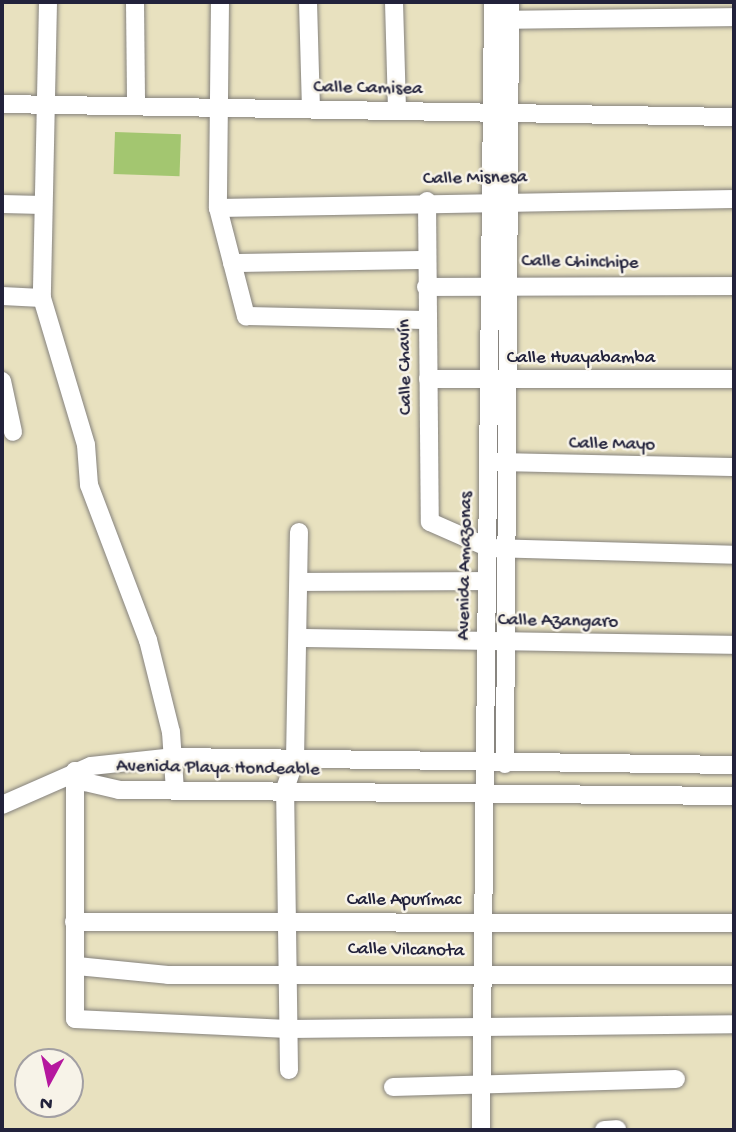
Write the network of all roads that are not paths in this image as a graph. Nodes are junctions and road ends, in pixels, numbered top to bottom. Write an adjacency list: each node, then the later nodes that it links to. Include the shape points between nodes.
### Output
1 (48, 2): 11 (street)
2 (135, 2): 12 (street)
3 (220, 2): 13 (street)
4 (307, 2): 14 (street)
5 (394, 2): 15 (street)
6 (696, 9): 7 (street); 9 (street)
7 (603, 10): 8 (street)
8 (502, 11): 16 (street, Avenida Amazonas)
9 (734, 17)
10 (2, 104): 11 (street, Calle Camisea)
11 (47, 104): 12 (street, Calle Camisea); 22 (street)
12 (136, 106): 13 (street, Calle Camisea)
13 (215, 107): 14 (street, Calle Camisea); 23 (street)
14 (311, 109): 15 (street, Calle Camisea)
15 (397, 110): 16 (street, Calle Camisea)
16 (501, 113): 17 (street, Calle Camisea); 18 (street, Avenida Amazonas)
17 (734, 117)
18 (500, 199): 19 (street, Calle Misnesa); 20 (street, Calle Misnesa); 26 (street, Avenida Amazonas)
19 (734, 199)
20 (427, 201): 23 (street, Calle Misnesa); 24 (street, Calle Chavín)
21 (2, 204): 22 (street)
22 (43, 205): 30 (street)
23 (218, 208): 25 (street)
24 (426, 260): 25 (street); 27 (street, Calle Chavín)
25 (232, 263): 31 (street, via 246,316)
26 (499, 284): 27 (street, Calle Chinchipe); 28 (street, Calle Chinchipe); 34 (street, Avenida Amazonas); 35 (street, Avenida Amazonas)
27 (426, 286): 31 (street, Calle Chavín)
28 (734, 286)
29 (2, 296): 30 (street)
30 (42, 298): 50 (street, via 86,445 89,485 148,640)
31 (426, 320): 32 (street, Calle Chavín)
32 (428, 379): 34 (street, Calle Huayabamba); 42 (street, Calle Chavín, via 427,514 437,527)
33 (734, 379): 35 (street, Calle Huayabamba)
34 (489, 380): 35 (street, Calle Huayabamba); 38 (street, Avenida Amazonas)
35 (508, 380): 39 (street, Avenida Amazonas)
36 (2, 381): 37 (street)
37 (13, 432)
38 (489, 461): 39 (street, Calle Mayo); 42 (street, Avenida Amazonas)
39 (507, 463): 40 (street, Calle Mayo); 42 (street, Avenida Amazonas)
40 (734, 467)
41 (299, 532): 45 (street)
42 (498, 548): 43 (street); 44 (street, Avenida Amazonas); 48 (street, Avenida Amazonas)
43 (734, 555)
44 (487, 581): 45 (street); 47 (street, Avenida Amazonas)
45 (301, 582): 46 (street)
46 (298, 638): 47 (street, Calle Azangaro); 51 (street)
47 (485, 642): 48 (street, Calle Azangaro); 52 (street, Avenida Amazonas)
48 (506, 642): 49 (street, Calle Azangaro); 53 (street, Avenida Amazonas)
49 (734, 645)
50 (174, 757): 51 (street, Avenida Playa Hondeable); 55 (street, Avenida Playa Hondeable); 57 (street)
51 (295, 760): 52 (street, Avenida Playa Hondeable); 56 (street)
52 (485, 764): 53 (street, Avenida Playa Hondeable); 58 (street, Avenida Amazonas)
53 (505, 764): 54 (street, Avenida Playa Hondeable)
54 (734, 765)
55 (75, 771): 57 (street, Avenida Playa Hondeable, via 99,788); 60 (street); 62 (street)
56 (285, 789): 57 (street, Avenida Playa Hondeable); 58 (street, Avenida Playa Hondeable); 61 (street)
57 (175, 791)
58 (485, 795): 59 (street, Avenida Playa Hondeable); 63 (street, Avenida Amazonas)
59 (734, 796)
60 (2, 805)
61 (287, 921): 62 (street, Calle Apurímac); 63 (street, Calle Apurímac); 66 (street)
62 (74, 922): 65 (street)
63 (485, 922): 64 (street, Calle Apurímac); 67 (street, Avenida Amazonas)
64 (734, 923)
65 (77, 966): 66 (street, Calle Vilcanota, via 168,975); 71 (street, via 75,1019)
66 (288, 971): 67 (street, Calle Vilcanota); 71 (street)
67 (484, 972): 68 (street, Calle Vilcanota); 70 (street, Avenida Amazonas)
68 (734, 975)
69 (734, 1024): 70 (street)
70 (483, 1028): 71 (street); 74 (street, Avenida Amazonas)
71 (288, 1029): 72 (street)
72 (289, 1070)
73 (676, 1079): 74 (street)
74 (482, 1084): 75 (street); 76 (street, Avenida Amazonas)
75 (393, 1087)
76 (481, 1130)

